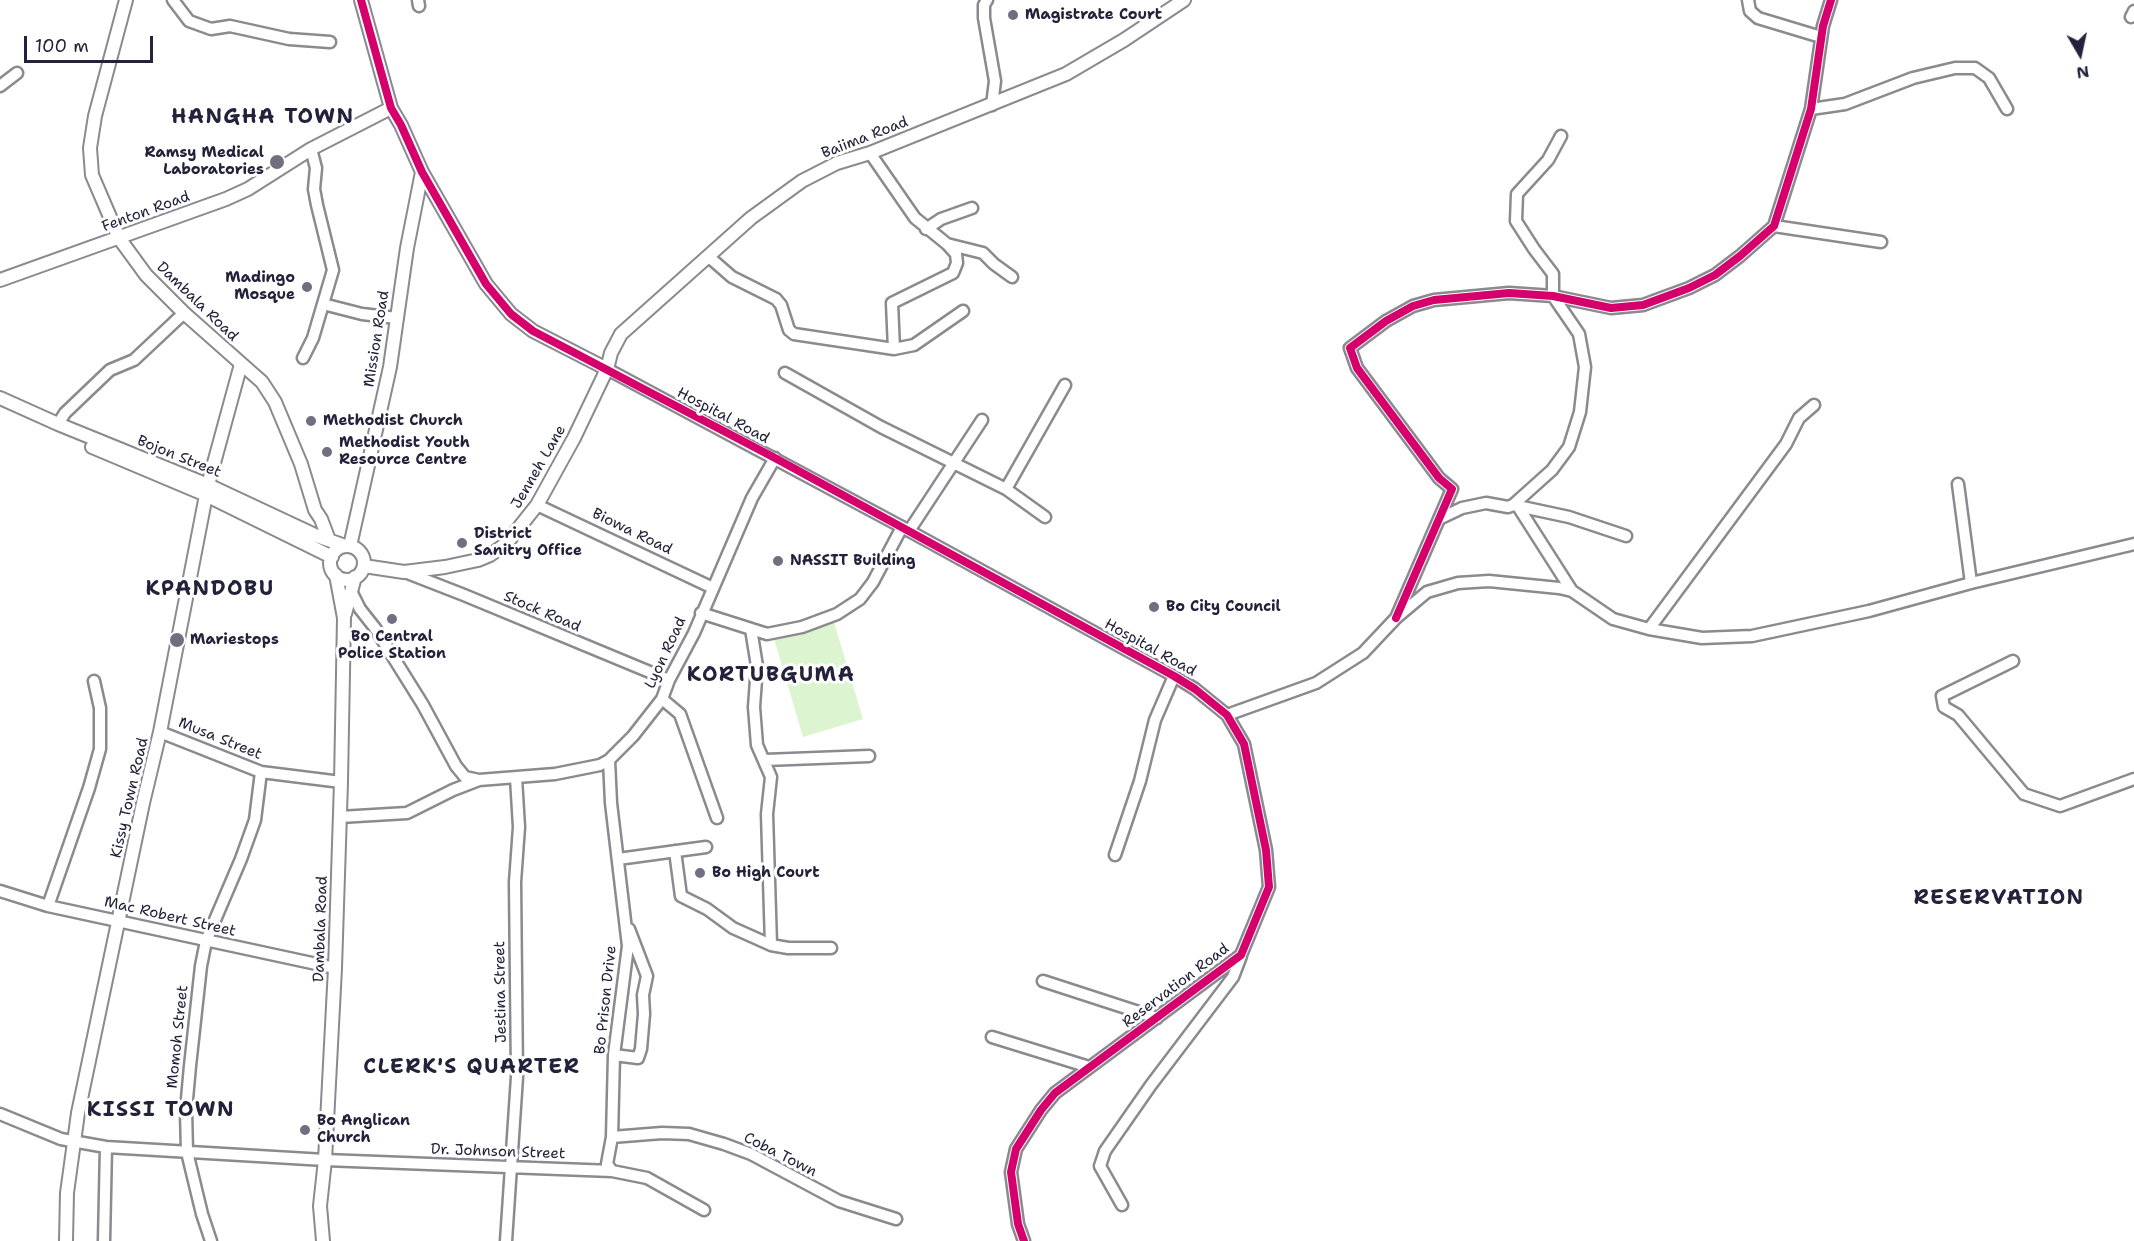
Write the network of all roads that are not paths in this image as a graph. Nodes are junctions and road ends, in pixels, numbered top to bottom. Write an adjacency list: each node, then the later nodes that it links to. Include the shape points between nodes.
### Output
1 (126, 0): 23 (street, Dambala Road, via 90,148 92,175)
2 (173, 0): 9 (street, via 189,21 211,29 230,26 288,39)
3 (361, 0): 13 (street, Hospital Road)
4 (987, 0): 12 (street, via 984,18 995,81)
5 (1748, 0): 8 (street, via 1750,11 1758,18)
6 (1831, 0): 8 (street)
7 (1178, 2): 12 (street, Baiima Road, via 1066,74)
8 (1821, 37): 14 (street)
9 (330, 42)
10 (17, 73): 11 (street)
11 (0, 86)
12 (992, 105): 18 (street, Baiima Road)
13 (391, 108): 17 (street, Fenton Road); 19 (street, Hospital Road)
14 (1811, 109): 15 (street, via 1845,104 1914,78 1955,68 1975,68 1989,78); 21 (street)
15 (2007, 109)
16 (1561, 136): 29 (street, via 1548,160 1516,199 1516,221 1552,274)
17 (311, 149): 23 (street, Fenton Road, via 233,196); 30 (street, via 316,168 314,189 333,270)
18 (870, 153): 22 (street); 26 (street, Baiima Road, via 837,163 802,181)
19 (422, 172): 33 (street, Mission Road); 37 (street, Hospital Road, via 486,284 511,314 533,331)
20 (972, 208): 22 (street)
21 (1774, 226): 24 (street); 29 (street, via 1715,275 1643,305 1611,308)
22 (926, 229): 25 (street)
23 (119, 238): 28 (street, Fenton Road); 32 (street, Dambala Road, via 146,275)
24 (1881, 242)
25 (947, 244): 27 (street, via 983,253); 34 (street, via 956,254 953,273 892,303)
26 (709, 257): 34 (street, via 732,277 776,299 794,334); 37 (street, Baiima Road, via 621,334)
27 (1012, 277)
28 (0, 280)
29 (1553, 296): 51 (street, via 1579,334 1586,368 1580,412 1569,447); 54 (street, via 1509,293 1434,300 1386,321 1350,348 1357,368 1439,478 1452,489)
30 (323, 304): 33 (street); 35 (street)
31 (963, 311): 34 (street, via 914,345)
32 (184, 313): 36 (street, Dambala Road); 44 (street, via 134,360 110,370)
33 (397, 318): 59 (street, Mission Road, via 390,368)
34 (894, 349)
35 (303, 358)
36 (242, 364): 49 (street, Kissy Town Road); 52 (street, Dambala Road, via 275,402)
37 (607, 369): 45 (street, Hospital Road); 50 (street, Jenneh Lane)
38 (785, 373): 46 (street, via 881,427)
39 (1065, 385): 48 (street)
40 (0, 398): 44 (street, Bojon Street)
41 (1814, 405): 73 (street, via 1799,418 1786,444)
42 (0, 407): 49 (street, Bojon Street)
43 (982, 420): 46 (street)
44 (58, 424): 49 (street, Bojon Street)
45 (775, 458): 55 (street, Hospital Road); 66 (street, Lyon Road, via 752,498)
46 (954, 462): 48 (street); 55 (street)
47 (1958, 484): 65 (street)
48 (1005, 489): 53 (street)
49 (207, 490): 56 (street, Bojon Street); 60 (street, Bojon Street); 80 (street, Kissy Town Road)
50 (537, 506): 62 (street, Jenneh Lane, via 506,544 490,555 446,567); 66 (street, Biowa Road)
51 (1516, 507): 54 (street, via 1486,503); 57 (street, via 1569,517); 67 (street)
52 (315, 510): 56 (street, Dambala Road); 60 (street, Dambala Road)
53 (1045, 517)
54 (1441, 518): 71 (street)
55 (905, 529): 72 (street, via 873,582 860,598 837,614 802,627 767,633); 75 (street, Hospital Road)
56 (317, 536): 60 (street, Bojon Street)
57 (1626, 536)
58 (2134, 544): 65 (street)
59 (348, 546): 60 (street, Bojon Street); 61 (street, via 362,555)
60 (328, 549): 63 (street)
61 (364, 566): 62 (street); 64 (street)
62 (404, 572): 76 (street, Stock Road)
63 (336, 575): 64 (street); 70 (street, Dambala Road)
64 (356, 577): 68 (street, Dambala Road)
65 (1971, 583): 73 (street, via 1869,611 1752,636 1702,638)
66 (712, 588): 69 (street, Lyon Road)
67 (1572, 591): 71 (street, via 1489,581 1458,583 1427,592); 73 (street, via 1613,619)
68 (352, 593): 70 (street, Dambala Road); 84 (street, via 423,705)
69 (701, 613): 72 (street); 76 (street, Lyon Road)
70 (344, 618): 89 (street, Dambala Road)
71 (1396, 618): 79 (street, via 1364,653 1316,683)
72 (751, 628): 83 (street, via 758,666 754,707 757,745)
73 (1649, 629)
74 (2013, 661): 87 (street, via 1942,696 1944,707 1958,715 2024,794 2060,806)
75 (1174, 676): 79 (street, Hospital Road); 95 (street, via 1155,720)
76 (669, 680): 78 (street, Lyon Road)
77 (94, 681): 98 (street, via 100,708 100,748)
78 (662, 699): 82 (street, Lyon Road); 92 (street, via 680,714)
79 (1227, 715): 104 (street, Reservation Road, via 1244,744 1266,850 1269,887)
80 (160, 732): 85 (street, Musa Street); 100 (street, Kissy Town Road)
81 (869, 756): 83 (street)
82 (609, 760): 86 (street, Lyon Road, via 555,774); 96 (street, Bo Prison Drive)
83 (765, 760): 102 (street, via 771,777 767,814)
84 (456, 766): 88 (street, via 465,777); 90 (street)
85 (261, 772): 89 (street, Musa Street); 101 (street, Momoh Street, via 255,820)
86 (516, 778): 88 (street, Lyon Road); 117 (street, Jestina Street, via 517,1077)
87 (2134, 779)
88 (479, 780): 90 (street, Lyon Road)
89 (341, 783): 91 (street, Dambala Road)
90 (453, 790): 91 (street, Lyon Road, via 407,813)
91 (340, 817): 105 (street, Dambala Road)
92 (717, 818)
93 (706, 847): 94 (street)
94 (675, 852): 96 (street); 102 (street, via 681,896 733,928)
95 (1115, 855)
96 (618, 859): 99 (street, Bo Prison Drive)
97 (0, 891): 98 (street, Mac Robert Street)
98 (48, 906): 100 (street, Mac Robert Street)
99 (624, 917): 109 (street, Bo Prison Drive, via 628,946); 109 (street, via 646,976 644,1014 638,1058)
100 (119, 920): 101 (street, Mac Robert Street); 113 (street, Kissy Town Road)
101 (206, 941): 105 (street, Mac Robert Street); 115 (street, Momoh Street, via 186,1110)
102 (771, 945): 103 (street)
103 (831, 948)
104 (1241, 956): 107 (street, Reservation Road); 119 (street, via 1233,976 1105,1150 1100,1166)
105 (335, 968): 116 (street, Dambala Road)
106 (1043, 981): 107 (street)
107 (1157, 1017): 110 (street, Reservation Road)
108 (992, 1037): 110 (street)
109 (614, 1055): 112 (street, Bo Prison Drive)
110 (1089, 1067): 127 (street, Reservation Road, via 1054,1093 1016,1149 1011,1172)
111 (0, 1114): 113 (street, Dr. Johnson Street)
112 (612, 1137): 118 (street, Bo Prison Drive, via 607,1164); 121 (street, Coba Town, via 662,1132 689,1134 751,1154 839,1201)
113 (73, 1142): 114 (street, Dr. Johnson Street); 122 (street, Kissy Town Road)
114 (106, 1147): 115 (street, Dr. Johnson Street); 123 (street)
115 (187, 1152): 116 (street, Dr. Johnson Street); 124 (street, Momoh Street)
116 (325, 1160): 117 (street, Dr. Johnson Street); 125 (street, Dambala Road, via 320,1206)
117 (510, 1168): 118 (street, Dr. Johnson Street); 126 (street, Jestina Street)
118 (612, 1171): 120 (street, Dr. Johnson Street, via 647,1178)
119 (1122, 1205)
120 (704, 1210)
121 (896, 1219)
122 (66, 1241)
123 (104, 1241)
124 (211, 1241)
125 (323, 1241)
126 (506, 1241)
127 (1024, 1241)

